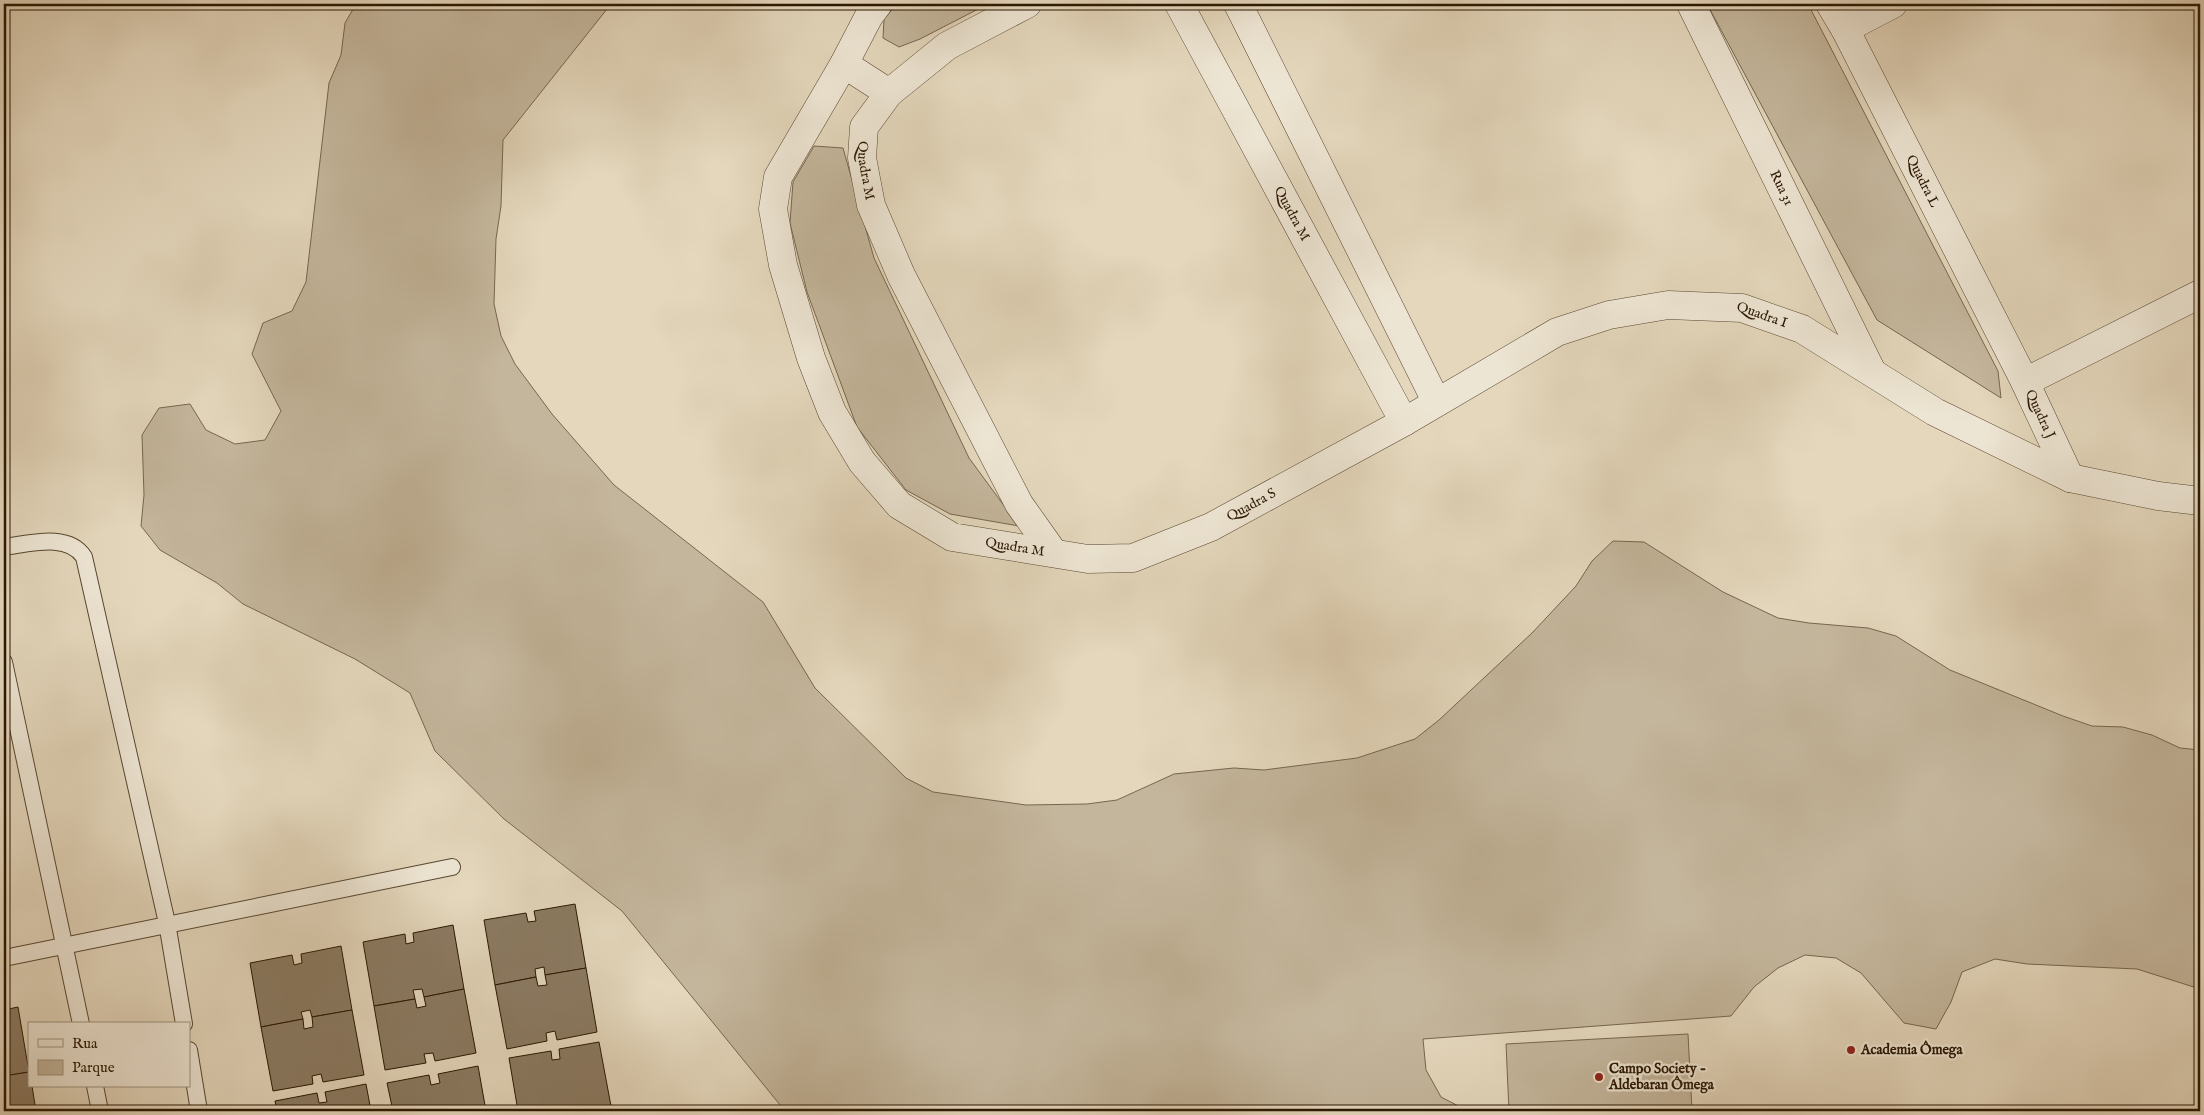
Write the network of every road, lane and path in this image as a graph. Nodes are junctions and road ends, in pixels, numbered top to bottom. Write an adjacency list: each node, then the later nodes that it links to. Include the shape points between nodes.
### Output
1 (878, 4): 9 (street, Quadra M)
2 (1027, 4): 10 (street, Quadra M, via 947,46)
3 (1179, 4): 15 (street, Quadra M)
4 (1238, 4): 14 (street)
5 (1691, 4): 12 (street, Rua 31)
6 (1830, 4): 8 (street)
7 (1893, 4): 8 (street)
8 (1845, 29): 13 (street, Quadra L)
9 (844, 64): 10 (street); 19 (street, Quadra M, via 778,177 773,209 783,265 810,358 832,412 862,462 899,505 952,537)
10 (889, 93): 19 (street, Quadra M, via 864,128 862,158 871,205 901,275 1019,504)
11 (2200, 294): 13 (street, Quadra J)
12 (1872, 372): 14 (street, Quadra I, via 1802,328 1742,308 1668,304 1609,315 1557,332); 16 (street, Quadra I, via 1935,412)
13 (2025, 382): 16 (street, Quadra J)
14 (1436, 401): 15 (street, Quadra S)
15 (1404, 422): 19 (street, Quadra S, via 1211,527 1133,558 1088,559)
16 (2070, 478): 17 (street)
17 (2200, 501)
18 (4, 547): 22 (lane, via 63,542 79,549 84,557)
19 (1053, 552)
20 (4, 662): 23 (lane)
21 (452, 867): 22 (lane)
22 (167, 923): 23 (lane); 26 (lane)
23 (65, 946): 24 (lane); 25 (lane)
24 (4, 958)
25 (81, 1022)
26 (184, 1022)
27 (190, 1056): 30 (lane)
28 (95, 1088): 29 (lane)
29 (100, 1111)
30 (199, 1111)

